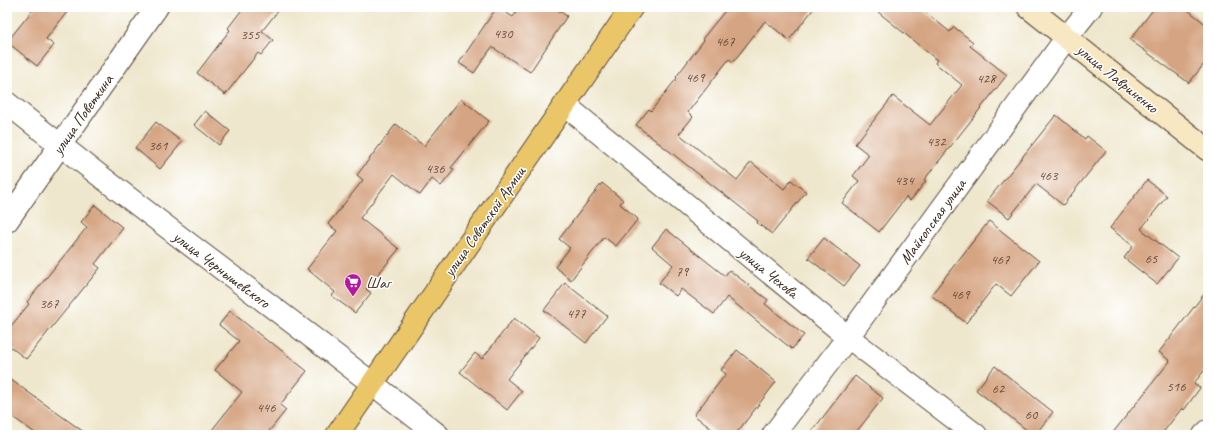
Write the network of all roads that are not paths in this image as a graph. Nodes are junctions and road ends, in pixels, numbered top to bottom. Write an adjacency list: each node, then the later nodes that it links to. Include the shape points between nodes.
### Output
1 (157, 7): 8 (street, улица Поветкина)
2 (632, 7): 7 (main road, улица Советской Армии)
3 (1028, 7): 5 (main road, улица Лавриненко)
4 (1091, 7): 5 (street, Майкопская улица)
5 (1066, 37): 9 (main road, улица Лавриненко); 11 (street, Майкопская улица)
6 (7, 103): 8 (street, улица Чернышевского)
7 (565, 105): 11 (street, улица Чехова); 12 (main road, улица Советской Армии)
8 (60, 146): 10 (street, улица Поветкина); 12 (street, улица Чернышевского)
9 (1208, 150)
10 (7, 221)
11 (848, 337): 16 (street, Майкопская улица); 17 (street, улица Чехова)
12 (372, 383): 14 (main road, улица Советской Армии); 15 (street, улица Чернышевского)
13 (1208, 431): 18 (street)
14 (337, 435)
15 (438, 435)
16 (773, 435)
17 (976, 435)
18 (1204, 435)

